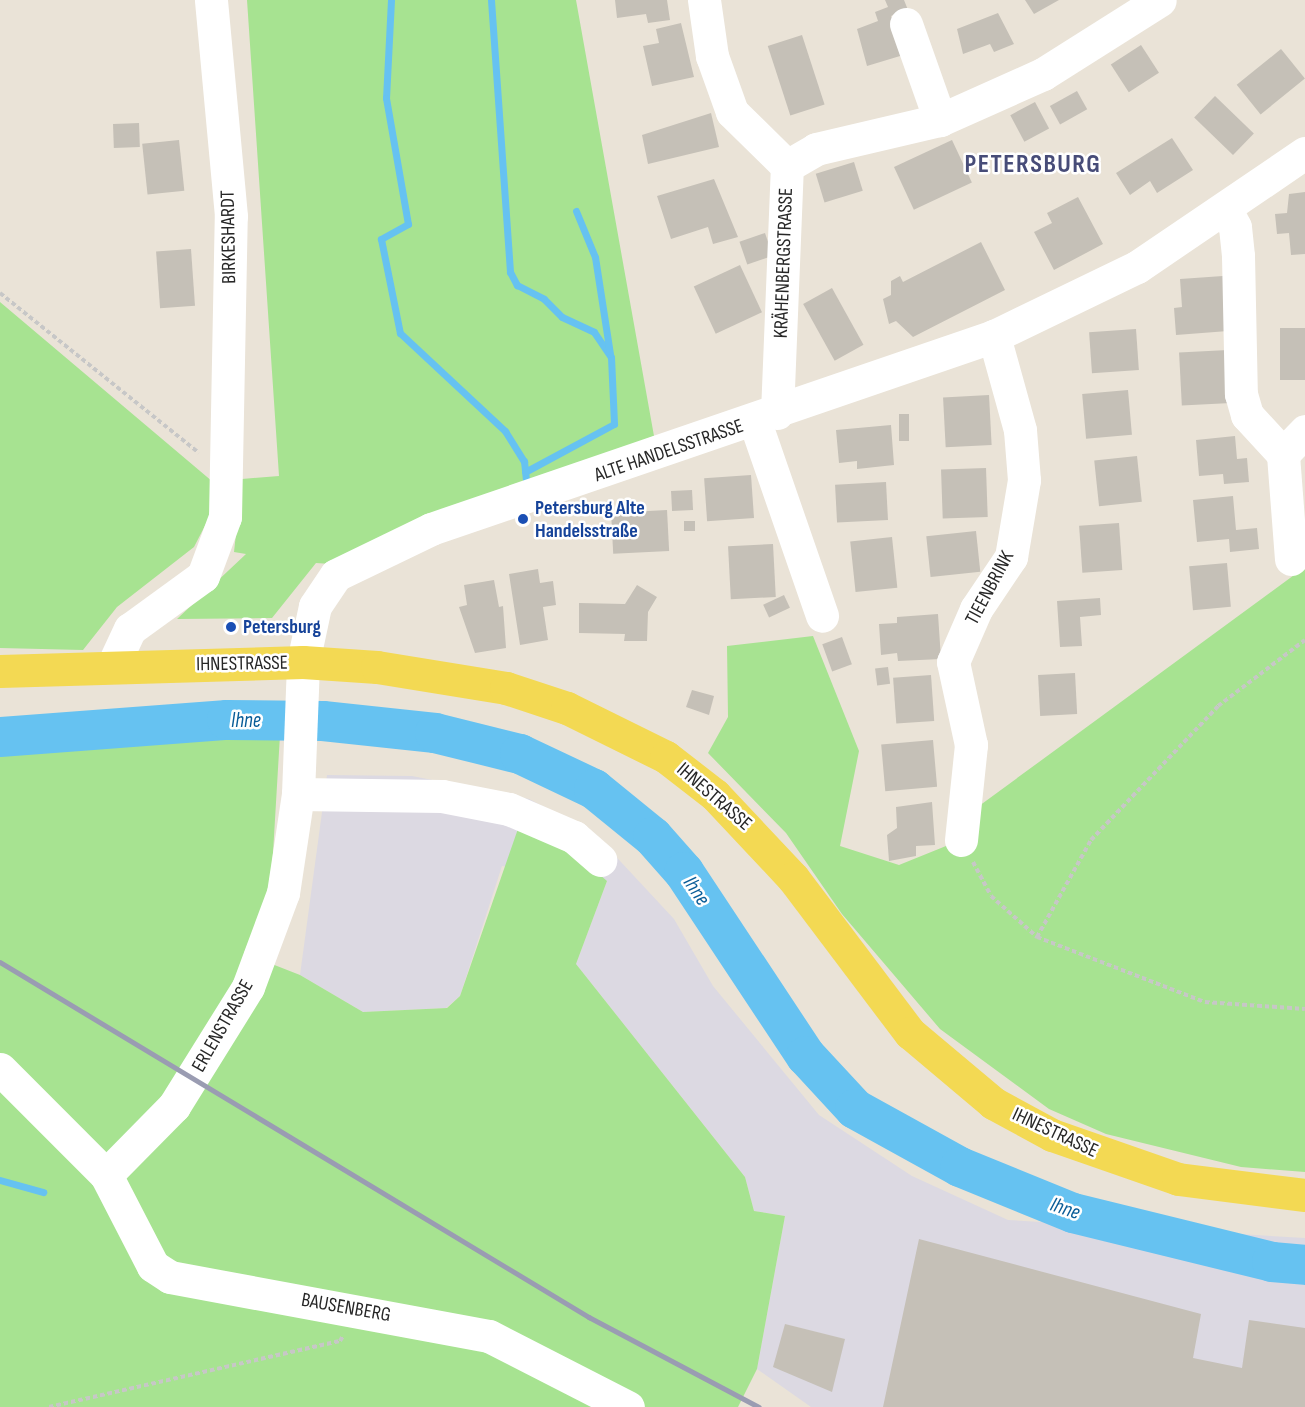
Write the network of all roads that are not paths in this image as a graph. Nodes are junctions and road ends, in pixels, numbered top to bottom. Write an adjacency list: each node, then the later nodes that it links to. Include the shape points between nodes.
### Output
1 (212, 0): 14 (street, BIRKESHARDT, via 231,216 228,476 223,526 203,576 130,629)
2 (704, 0): 7 (street, via 712,56 732,112)
3 (1160, 0): 5 (street, KRÄHENBERGSTRASSE, via 1043,74)
4 (906, 24): 5 (street)
5 (940, 120): 7 (street, KRÄHENBERGSTRASSE, via 816,149)
6 (1305, 153): 8 (street, ALTE HANDELSSTRASSE)
7 (787, 166): 10 (street, KRÄHENBERGSTRASSE)
8 (1226, 210): 9 (street, ALTE HANDELSSTRASSE, via 1137,267); 11 (street, via 1235,227 1238,256 1240,394 1247,415)
9 (994, 336): 10 (street, ALTE HANDELSSTRASSE); 18 (street, TIEENBRINK, via 1020,430 1024,480 1011,557 976,609 953,662 971,745)
10 (766, 418): 13 (street, ALTE HANDELSSTRASSE); 16 (street, ALTE HANDELSSTRASSE, via 390,546 336,575 315,606)
11 (1294, 442): 12 (street)
12 (1291, 559)
13 (822, 616)
14 (113, 665): 15 (main road, IHNESTRASSE); 16 (main road, IHNESTRASSE)
15 (0, 671)
16 (302, 673): 17 (street, ERLENSTRASSE); 22 (main road, IHNESTRASSE, via 377,667 506,688 622,731 675,763 756,834 910,1034 993,1103 1052,1135 1178,1179)
17 (298, 794): 19 (street, via 442,796 509,809 573,837); 21 (street, ERLENSTRASSE, via 283,893 248,987 174,1106)
18 (961, 840)
19 (600, 860)
20 (0, 1069): 21 (street)
21 (106, 1175): 23 (street, BAUSENBERG, via 153,1266 170,1277 356,1308 489,1336)
22 (1305, 1195)
23 (628, 1407)

